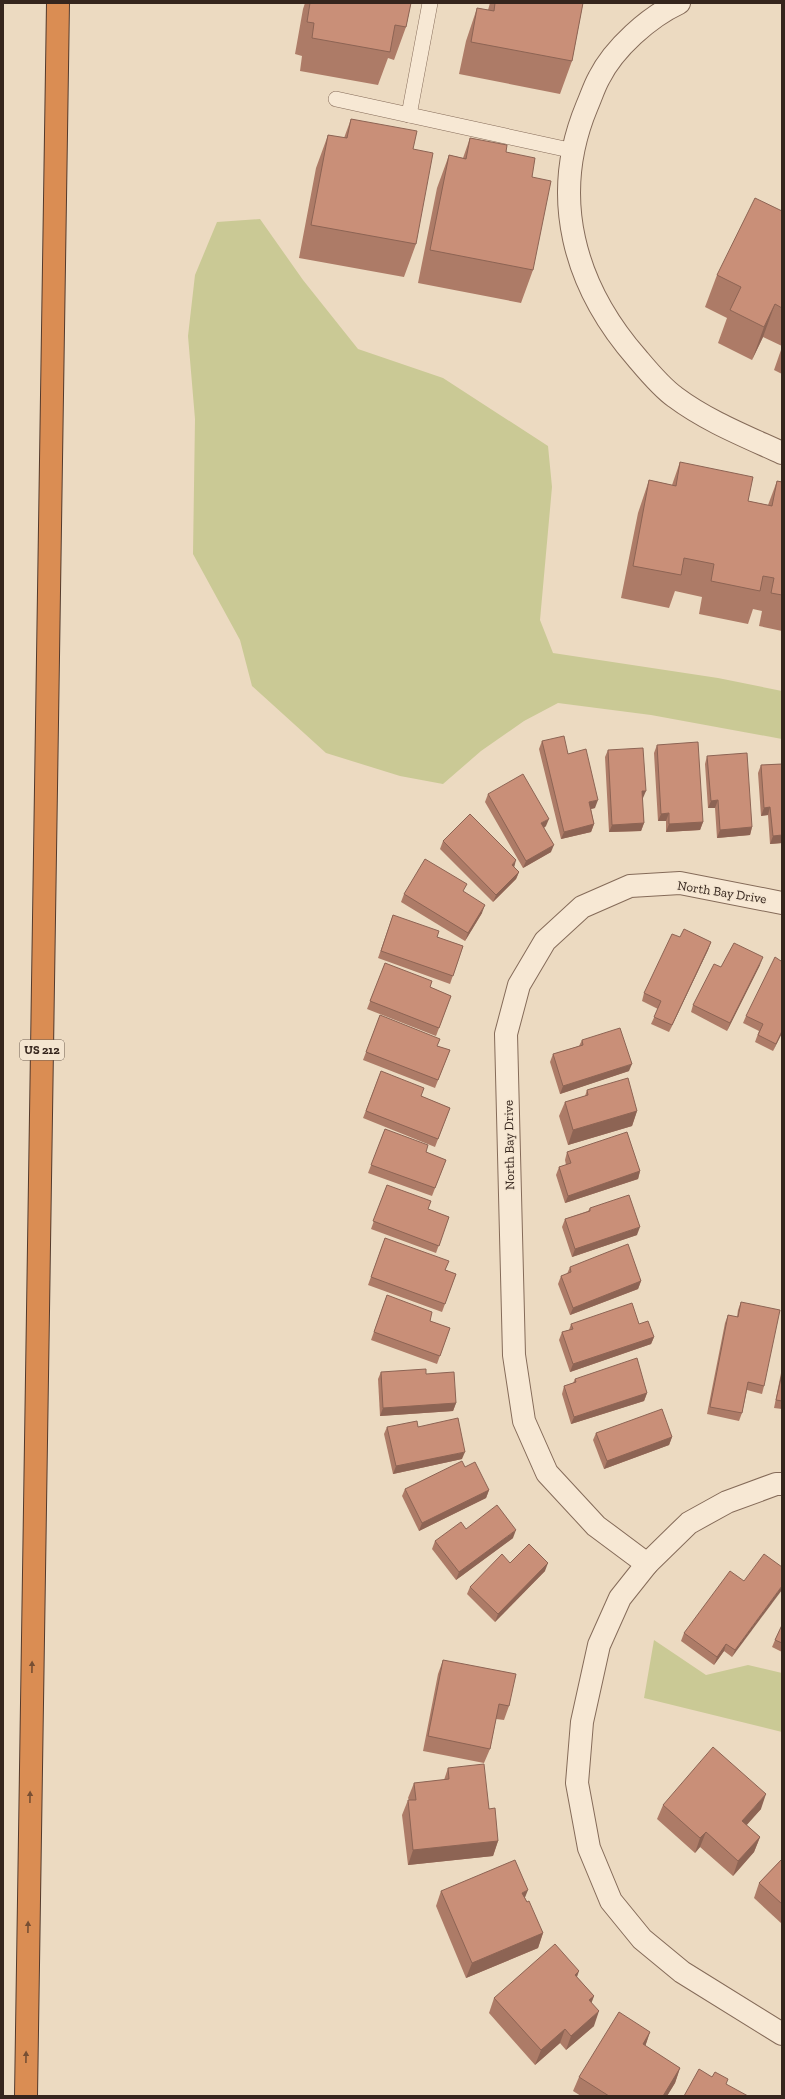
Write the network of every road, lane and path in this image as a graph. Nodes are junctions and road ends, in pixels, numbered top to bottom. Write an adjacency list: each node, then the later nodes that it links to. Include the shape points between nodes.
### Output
1 (58, 3): 12 (highway, US 212, one-way to 1)
2 (430, 3): 5 (lane)
3 (673, 4): 6 (street, via 625,43 599,77 581,121)
4 (336, 99): 5 (lane)
5 (409, 115): 6 (lane)
6 (574, 151): 7 (street, via 568,207 577,253 592,291 618,336 674,397 718,424)
7 (782, 453)
8 (782, 903): 10 (street, North Bay Drive, via 680,883 630,886 582,908 545,941 519,985 506,1034 514,1355 524,1420 547,1473 596,1526)
9 (782, 1484): 10 (street, via 727,1502 689,1523)
10 (647, 1564): 11 (street, via 620,1598 599,1644 582,1722 577,1783 589,1848 611,1901 642,1939 682,1972)
11 (782, 2034)
12 (26, 2096)

